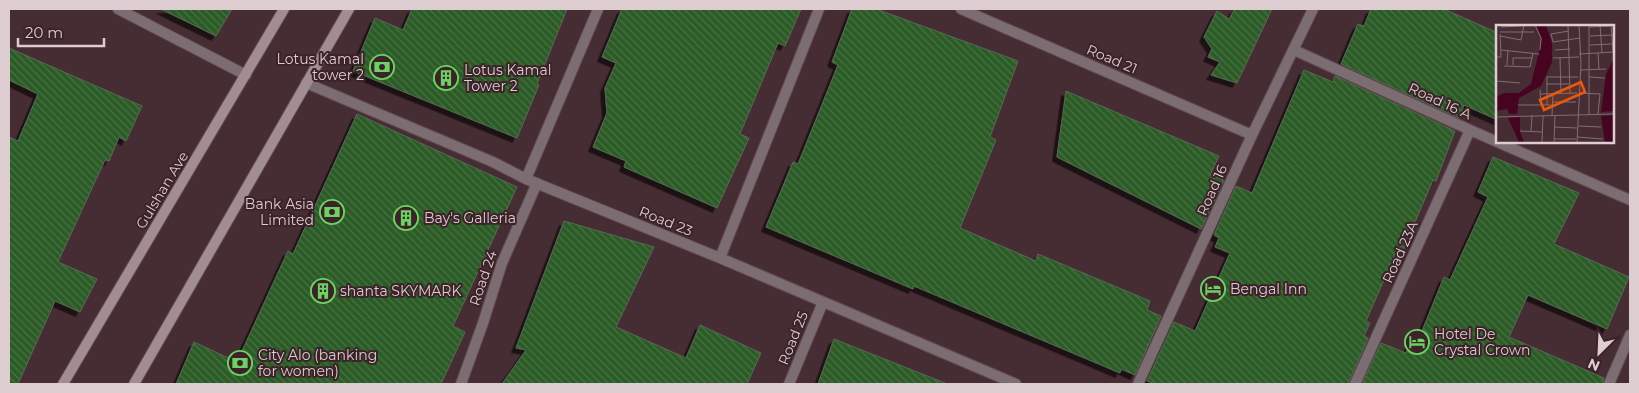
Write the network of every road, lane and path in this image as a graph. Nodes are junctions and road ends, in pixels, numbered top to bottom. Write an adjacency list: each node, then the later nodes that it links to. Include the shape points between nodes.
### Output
1 (118, 9): 9 (street)
2 (284, 9): 9 (main road, Gulshan Ave)
3 (349, 9): 10 (main road)
4 (598, 9): 15 (street)
5 (819, 9): 18 (street)
6 (961, 9): 12 (street, Road 21)
7 (1313, 9): 8 (street, Road 16)
8 (1294, 50): 11 (street, Road 16 A); 12 (street, Road 16)
9 (246, 75): 21 (main road, Gulshan Ave)
10 (306, 83): 15 (street, Road 23); 22 (main road)
11 (1470, 130): 13 (street, Road 16 A); 27 (street, Road 23A)
12 (1252, 135): 26 (street, Road 16)
13 (1496, 141)
14 (1497, 142): 17 (street, Road 16 A)
15 (526, 179): 16 (street, Road 23)
16 (537, 183): 18 (street, Road 23); 23 (street, Road 24, via 502,263)
17 (1630, 200)
18 (720, 258): 19 (street, Road 23)
19 (823, 302): 24 (street, Road 25); 25 (street, Road 23)
20 (1630, 335): 28 (street)
21 (63, 384)
22 (134, 384)
23 (460, 384)
24 (789, 384)
25 (1016, 384)
26 (1138, 384)
27 (1355, 384)
28 (1609, 384)

